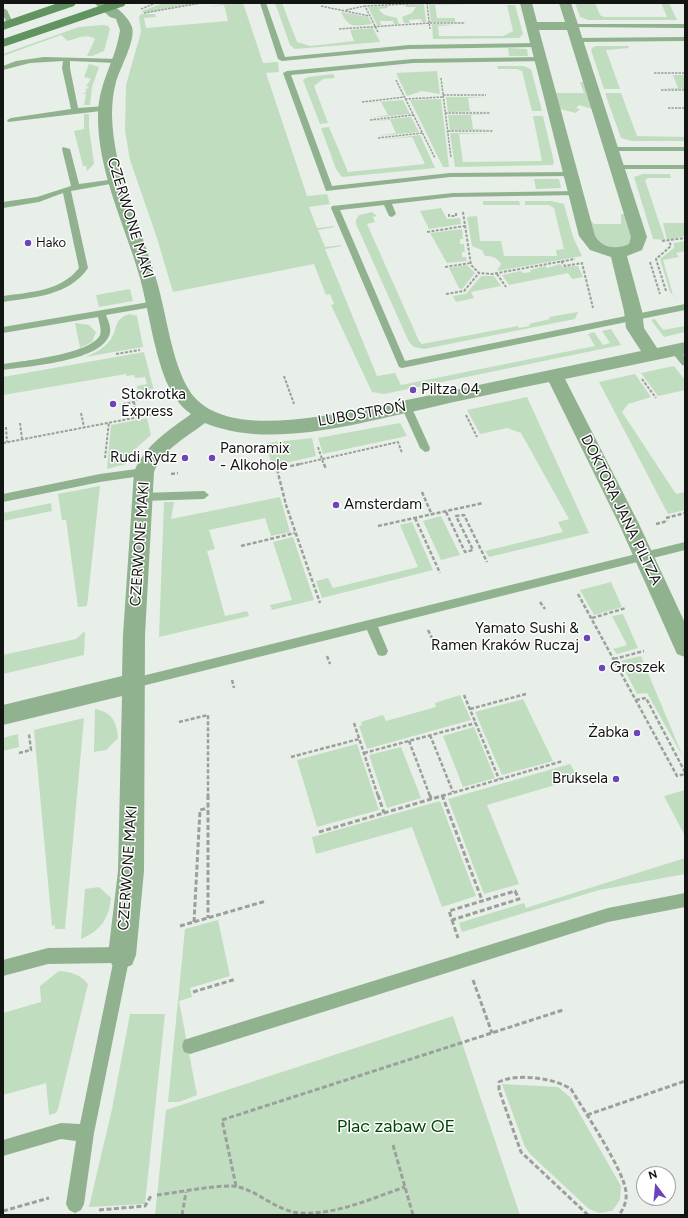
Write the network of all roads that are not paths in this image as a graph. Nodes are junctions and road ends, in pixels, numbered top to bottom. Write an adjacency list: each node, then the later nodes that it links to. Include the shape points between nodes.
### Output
1 (70, 3): 8 (main road)
2 (263, 3): 16 (lane, via 282,59 409,46)
3 (526, 3): 9 (street)
4 (565, 3): 10 (street)
5 (103, 5): 6 (street, CZERWONE MAKI); 15 (main road)
6 (121, 8): 21 (street, CZERWONE MAKI, via 126,30)
7 (4, 10): 8 (lane)
8 (7, 24)
9 (532, 26): 10 (street); 16 (street)
10 (572, 26): 11 (lane); 14 (street)
11 (685, 26)
12 (666, 39): 13 (lane); 14 (lane); 17 (lane)
13 (685, 39)
14 (577, 40): 30 (street)
15 (3, 43)
16 (537, 45): 19 (street)
17 (670, 48)
18 (454, 59): 19 (lane); 22 (lane); 24 (lane)
19 (541, 59): 34 (street)
20 (67, 60): 21 (lane); 23 (lane, via 23,62); 27 (lane, via 66,68)
21 (116, 61): 26 (street, CZERWONE MAKI, via 108,86)
22 (372, 64): 25 (lane); 34 (lane, via 287,73 329,189 450,175)
23 (3, 68)
24 (456, 69)
25 (377, 73)
26 (106, 108): 27 (lane); 35 (street, CZERWONE MAKI, via 107,140)
27 (74, 111): 28 (lane)
28 (11, 120)
29 (66, 149): 36 (lane)
30 (611, 149): 31 (lane); 32 (street)
31 (685, 149)
32 (616, 167): 33 (lane); 44 (street, via 639,239 638,244 632,249)
33 (685, 167)
34 (570, 174): 38 (street)
35 (116, 181): 36 (lane); 46 (street, CZERWONE MAKI)
36 (76, 188): 37 (lane)
37 (66, 189): 41 (lane, via 39,198); 45 (lane, via 84,268 74,280 58,288)
38 (576, 193): 39 (lane); 44 (street, via 586,236 590,242 601,250)
39 (474, 194): 40 (lane); 42 (lane)
40 (387, 202): 43 (lane); 49 (lane, via 335,208 402,364)
41 (3, 205)
42 (476, 205)
43 (392, 214)
44 (618, 253): 49 (street)
45 (3, 299)
46 (155, 304): 48 (lane); 56 (street, CZERWONE MAKI, via 167,355 178,386 188,403)
47 (685, 307): 49 (lane)
48 (101, 313): 50 (lane); 53 (lane, via 105,334 95,347 81,353)
49 (634, 317): 52 (street, via 637,332)
50 (3, 330)
51 (682, 353): 52 (street, LUBOSTROŃ)
52 (653, 355): 54 (street, LUBOSTROŃ)
53 (3, 367)
54 (554, 375): 55 (street, LUBOSTROŃ); 63 (street, DOKTORA JANA PILTZA)
55 (406, 406): 56 (street, LUBOSTROŃ, via 356,416 280,426 234,425); 57 (lane)
56 (204, 414): 58 (street, CZERWONE MAKI, via 157,450)
57 (426, 448)
58 (144, 472): 60 (street, CZERWONE MAKI); 61 (lane)
59 (204, 495): 60 (lane)
60 (142, 497): 67 (street, CZERWONE MAKI)
61 (3, 498)
62 (685, 546): 63 (lane)
63 (644, 556): 64 (lane); 65 (street, DOKTORA JANA PILTZA)
64 (370, 624): 66 (lane); 67 (lane)
65 (685, 647)
66 (382, 651)
67 (134, 683): 68 (street); 70 (street, CZERWONE MAKI, via 131,871)
68 (3, 715)
69 (685, 900): 72 (lane, via 608,915)
70 (122, 955): 71 (lane, via 48,956); 73 (lane)
71 (3, 968)
72 (190, 1046)
73 (86, 1133): 74 (lane, via 61,1131); 75 (lane)
74 (3, 1148)
75 (74, 1204)

